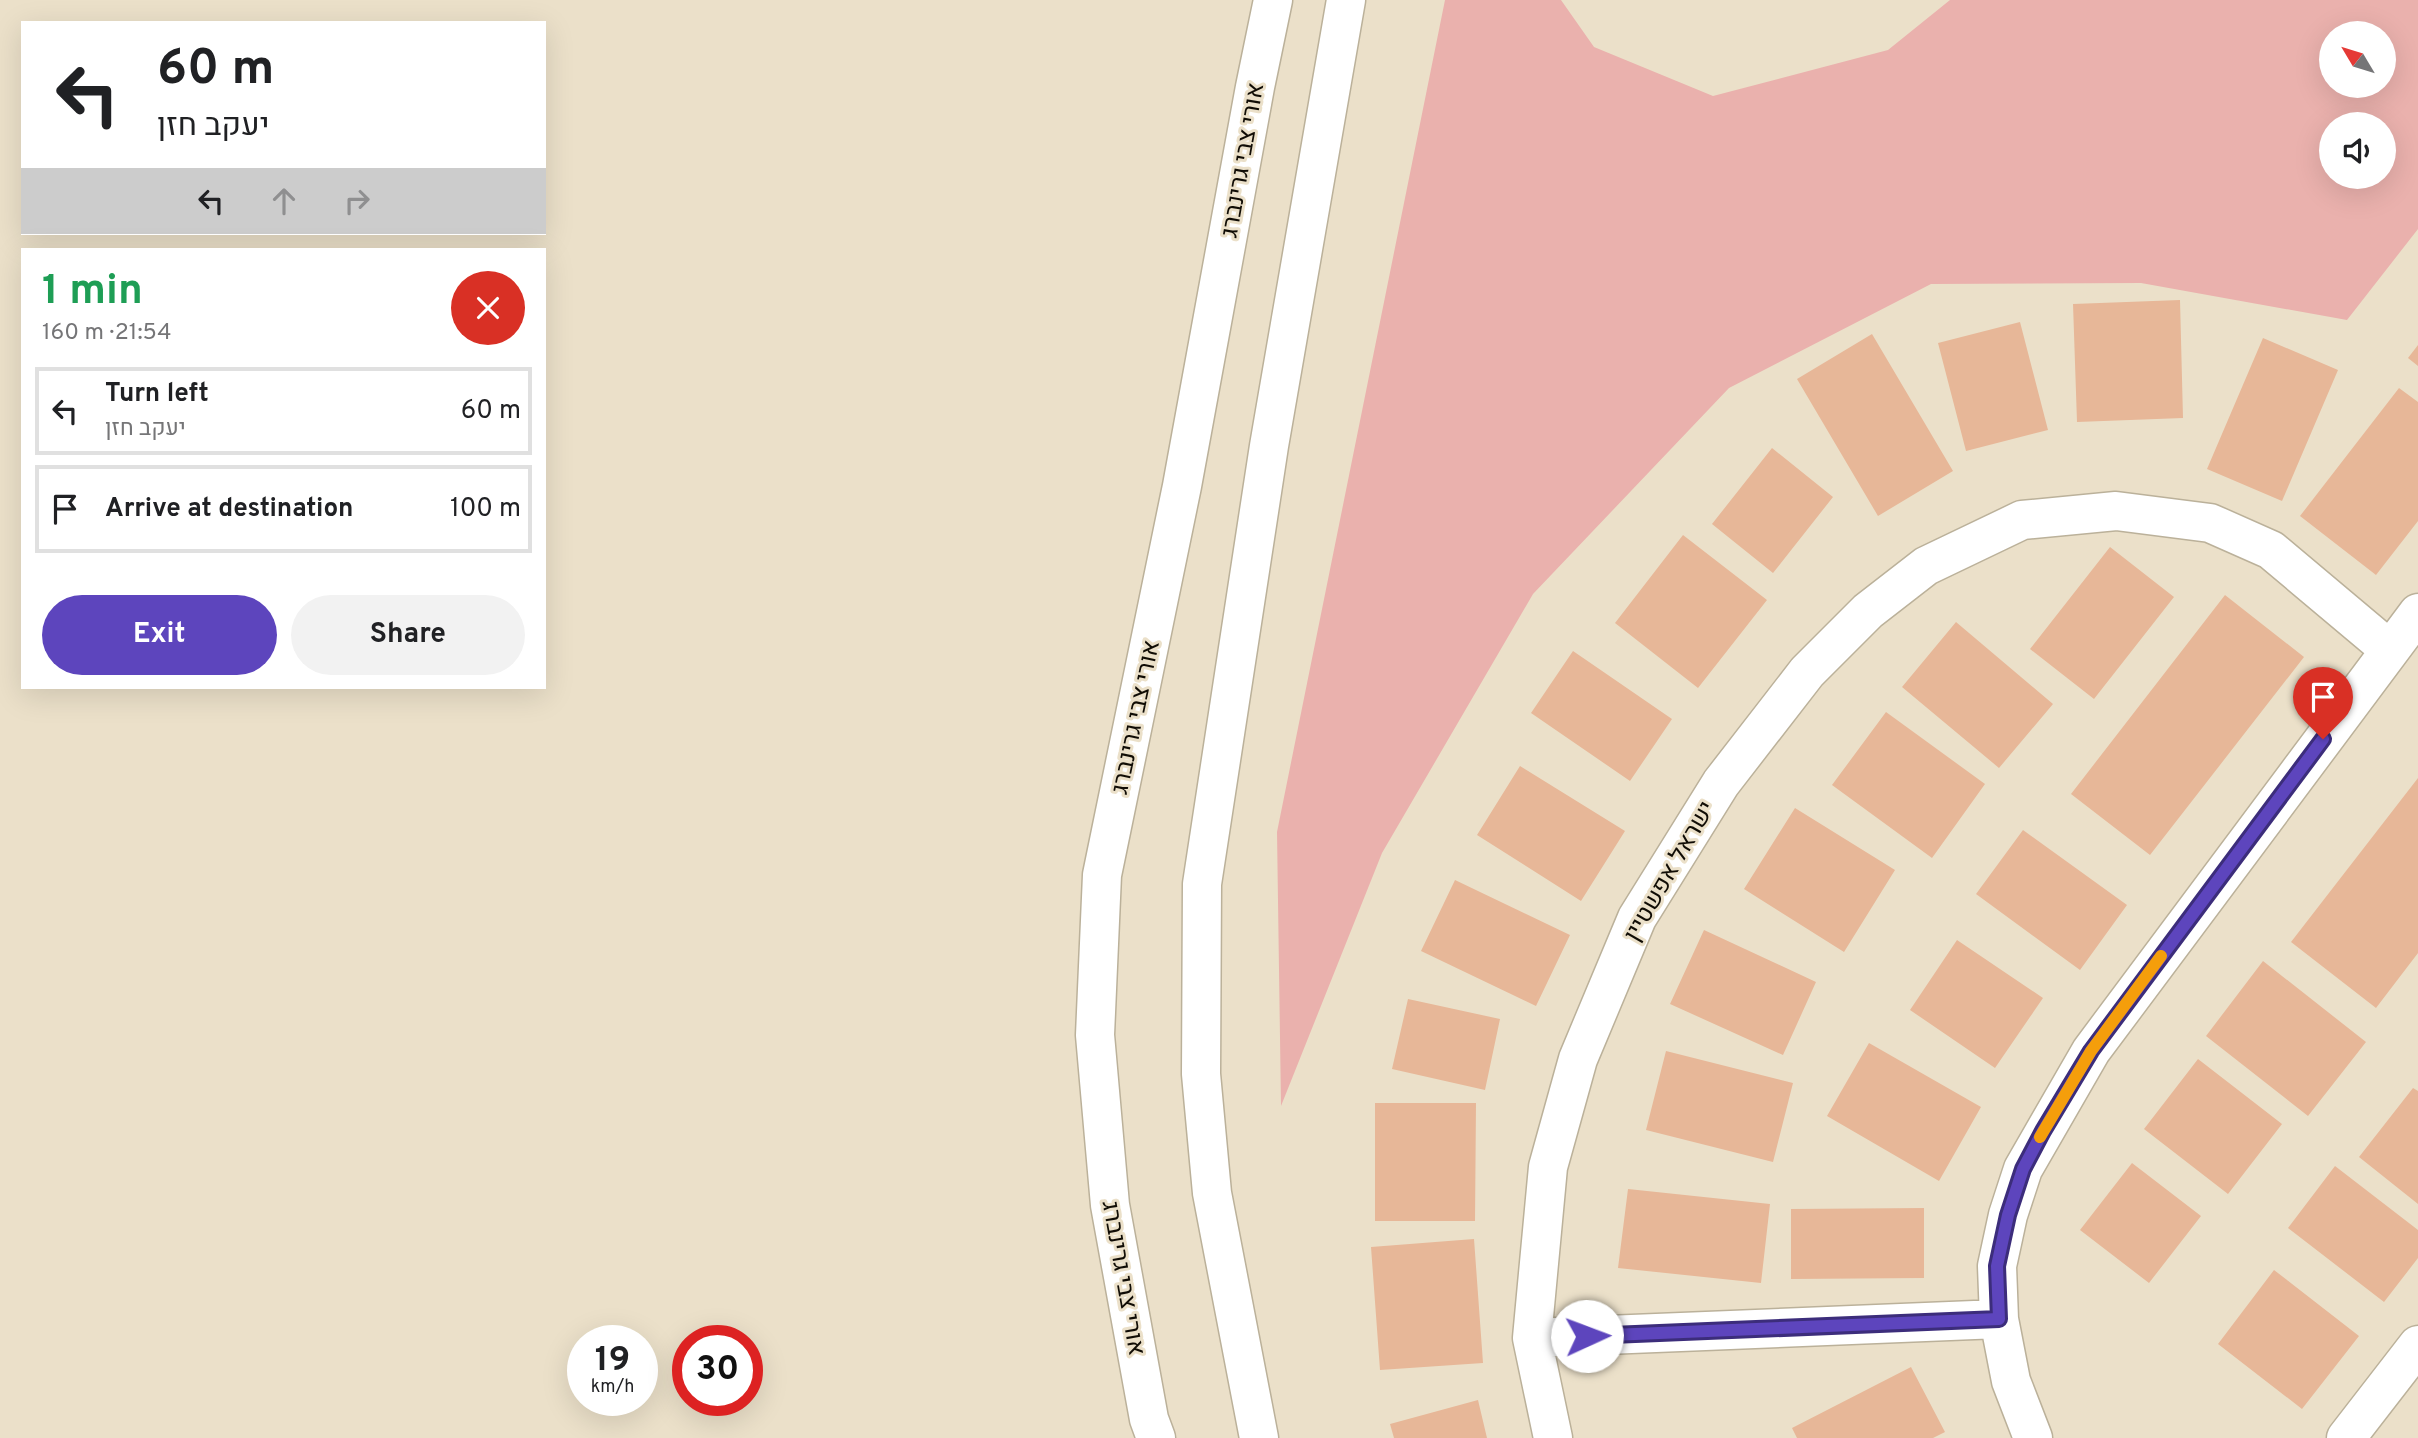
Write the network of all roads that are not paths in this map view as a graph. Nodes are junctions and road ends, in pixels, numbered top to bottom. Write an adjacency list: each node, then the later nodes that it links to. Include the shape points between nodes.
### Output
1 (1273, 0): 8 (street, אורי צבי גרינברג, via 1182,486 1102,875 1095,1035 1110,1205)
2 (1346, 0): 9 (street, via 1269,446 1202,884 1201,1074 1212,1193)
3 (2418, 613): 4 (street)
4 (2389, 650): 5 (street, via 2091,1051 2043,1131 2023,1169 2008,1215 1997,1266); 6 (street, ישראל אפשטיין, via 2271,550 2210,523 2116,510 2022,520 1926,566 1868,611 1807,672 1721,783 1637,918 1578,1059 1548,1167)
5 (1999, 1319): 6 (street); 11 (street, via 2011,1381)
6 (1532, 1338): 10 (street, ישראל אפשטיין)
7 (2418, 1346): 12 (street)
8 (1156, 1438)
9 (1259, 1438)
10 (1553, 1438)
11 (2033, 1438)
12 (2346, 1438)

